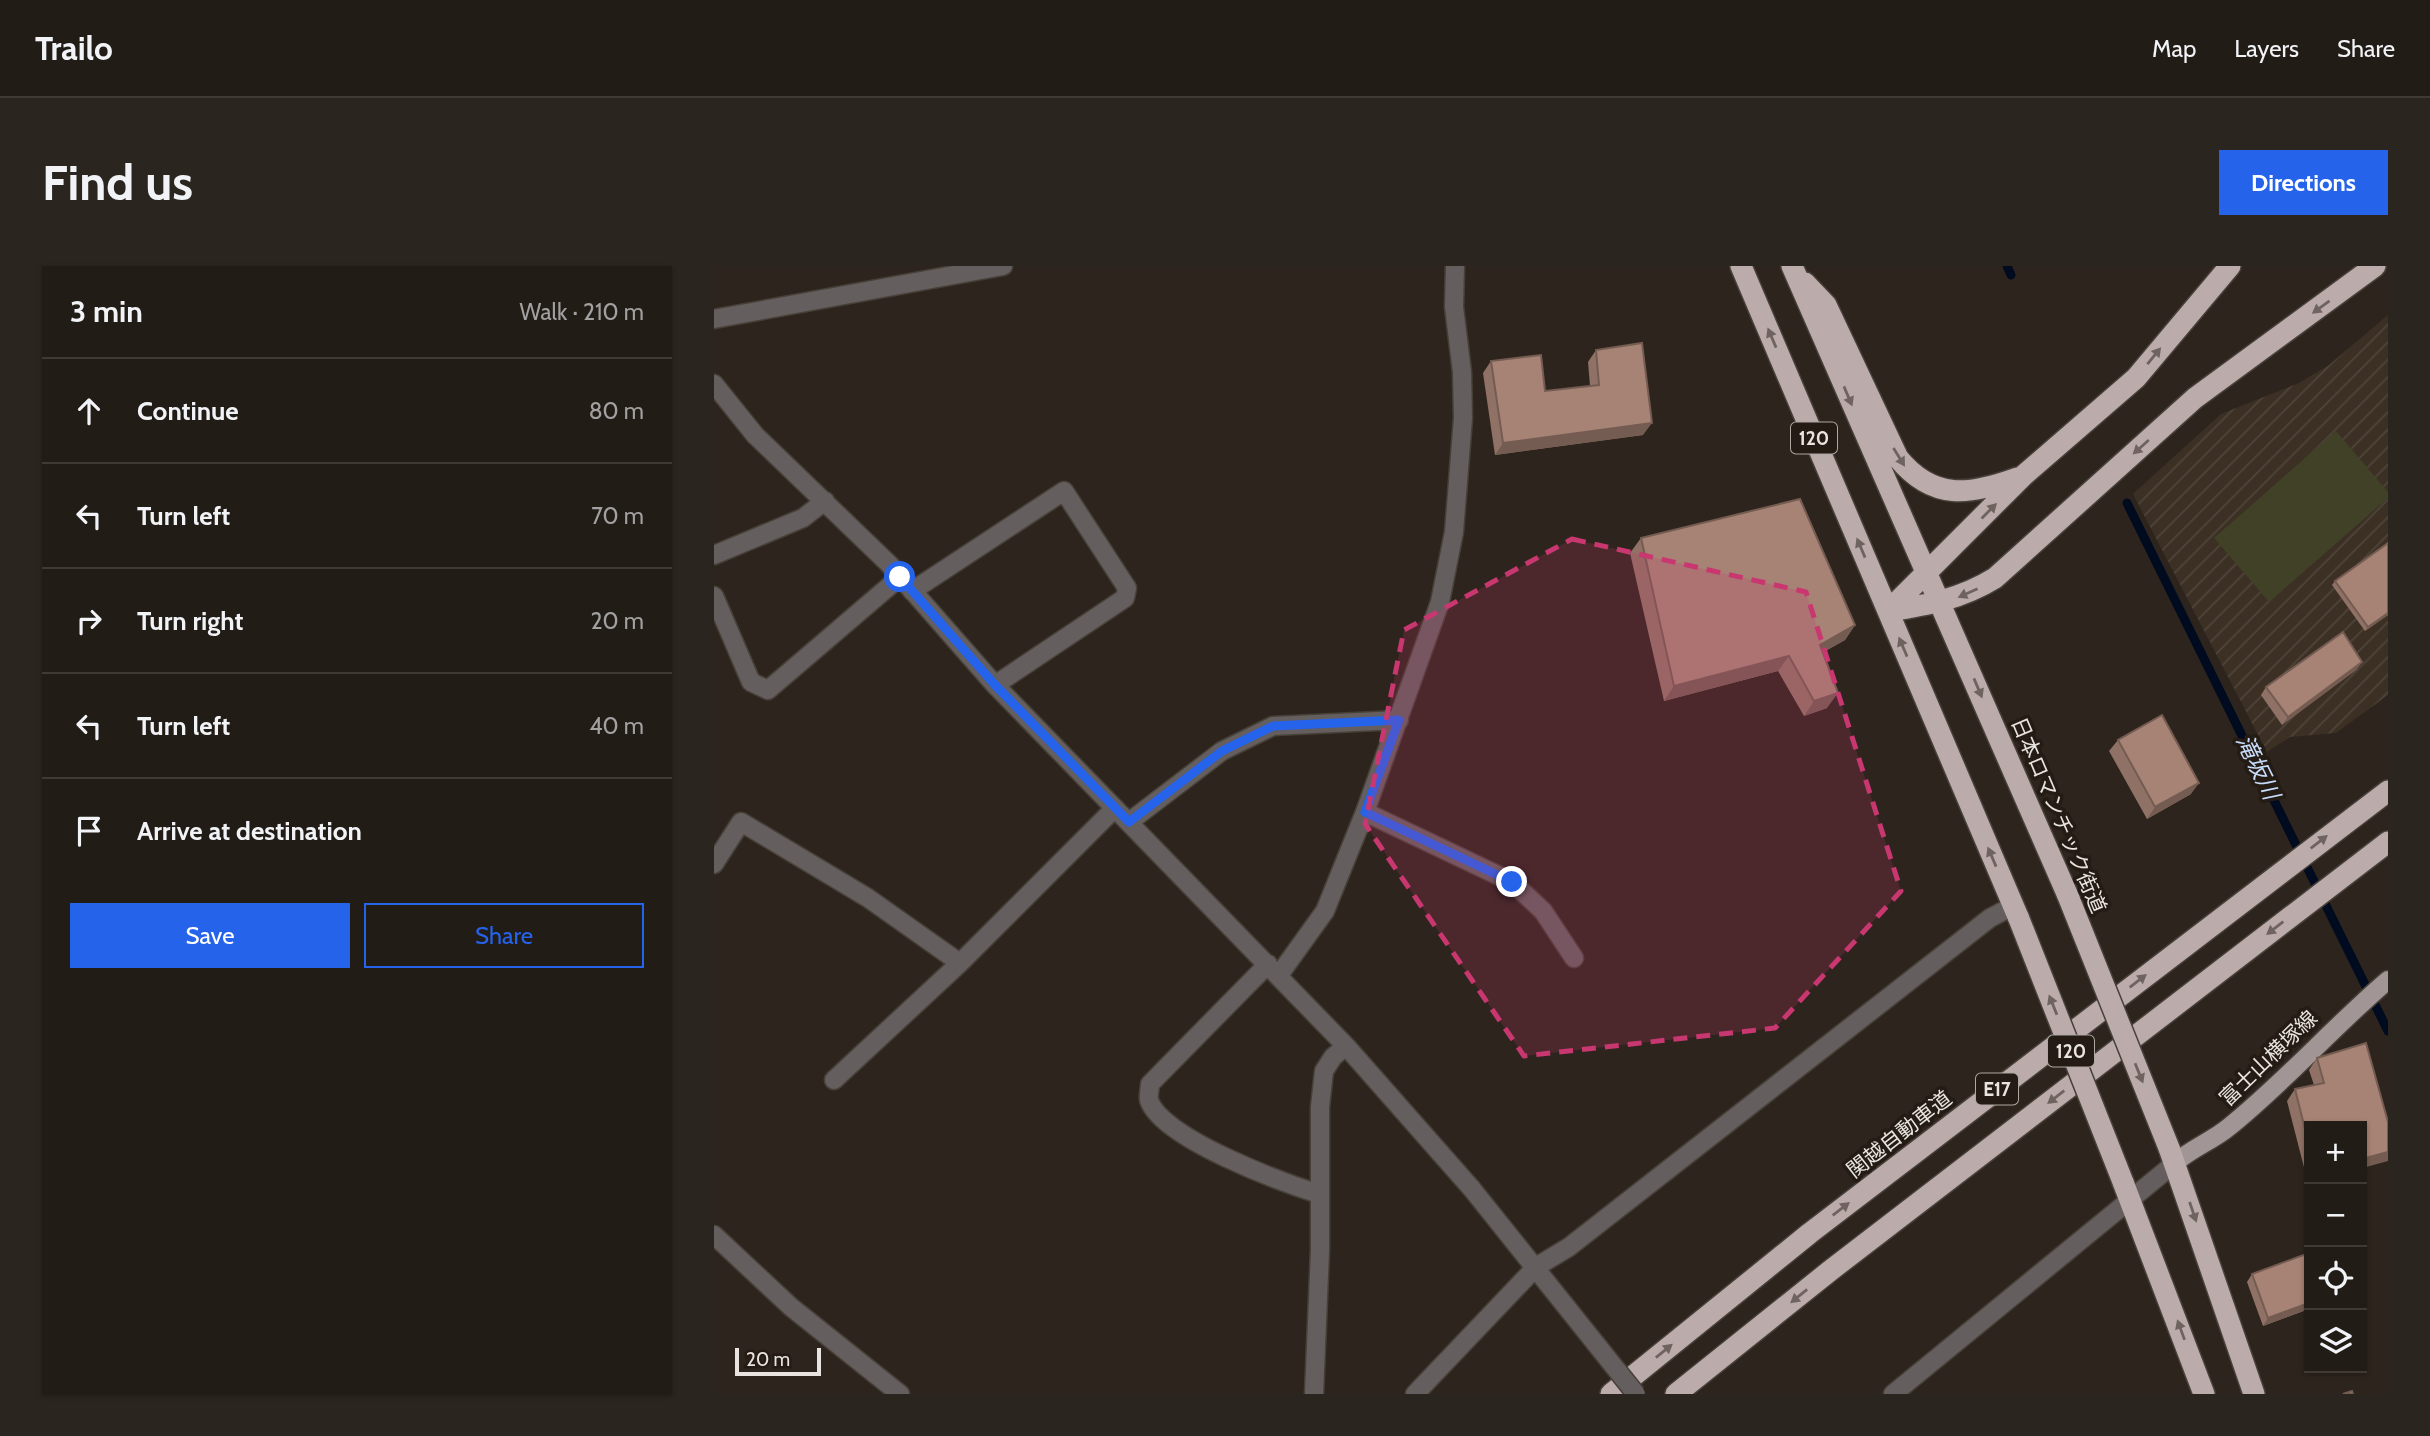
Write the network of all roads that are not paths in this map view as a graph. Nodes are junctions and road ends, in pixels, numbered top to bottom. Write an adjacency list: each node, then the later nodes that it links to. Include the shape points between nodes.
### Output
1 (1003, 266): 7 (street)
2 (1455, 266): 18 (street, via 1463,418 1454,531 1440,602)
3 (1741, 266): 16 (highway, 120, one-way to 3)
4 (2230, 266): 9 (highway, one-way to 4, via 2136,378)
5 (2375, 266): 15 (highway, one-way to 15, via 2195,398 1996,578)
6 (1793, 269): 9 (highway, one-way to 9, via 1826,305 1898,458 1912,475 1935,487 1969,491); 12 (highway, 日本ロマンチック街道 / 120, one-way to 12)
7 (714, 319)
8 (714, 384): 10 (street, via 755,435)
9 (2025, 475): 12 (highway, one-way to 9)
10 (825, 501): 11 (street, via 803,518); 13 (street)
11 (714, 555)
12 (1927, 573): 15 (highway, 日本ロマンチック街道 / 120); 16 (highway)
13 (906, 584): 14 (street, via 768,690 751,682); 17 (street); 17 (street, via 1064,491 1128,589 1125,598)
14 (714, 596)
15 (1941, 603): 16 (highway); 32 (highway, 日本ロマンチック街道 / 120, one-way to 32, bridge, via 2068,896)
16 (1888, 611): 25 (highway, 120, one-way to 16)
17 (995, 685): 20 (street)
18 (1399, 720): 21 (street); 22 (street, via 1273,726 1222,751)
19 (2388, 789): 40 (highway, 関越自動車道 / E17, one-way to 19, via 1810,1233)
20 (1115, 808): 22 (street); 27 (street)
21 (1365, 812): 26 (street, via 1512,882 1543,911); 28 (street, via 1325,911)
22 (1129, 822): 28 (street)
23 (2388, 842): 42 (highway, E17, one-way to 42)
24 (714, 864): 27 (street, via 741,822 868,898)
25 (2016, 913): 33 (highway, 120, one-way to 25, bridge); 36 (street, via 1990,918 1569,1247)
26 (1574, 958)
27 (960, 963): 31 (street)
28 (1274, 970): 30 (street); 34 (street, via 1150,1084 1148,1098 1188,1140)
29 (2384, 984): 32 (main road, 富士山横塚線, via 2230,1126)
30 (1346, 1046): 34 (street, via 1324,1071); 36 (street)
31 (834, 1080)
32 (2172, 1156): 33 (street); 45 (highway, 日本ロマンチック街道 / 120, one-way to 45)
33 (2127, 1191): 43 (street); 44 (highway, 120, one-way to 33)
34 (1319, 1194): 38 (street)
35 (714, 1235): 37 (street, via 791,1307)
36 (1536, 1267): 39 (street); 41 (street, bridge)
37 (900, 1394)
38 (1314, 1394)
39 (1415, 1394)
40 (1611, 1394)
41 (1636, 1394)
42 (1676, 1394)
43 (1893, 1394)
44 (2204, 1394)
45 (2254, 1394)

